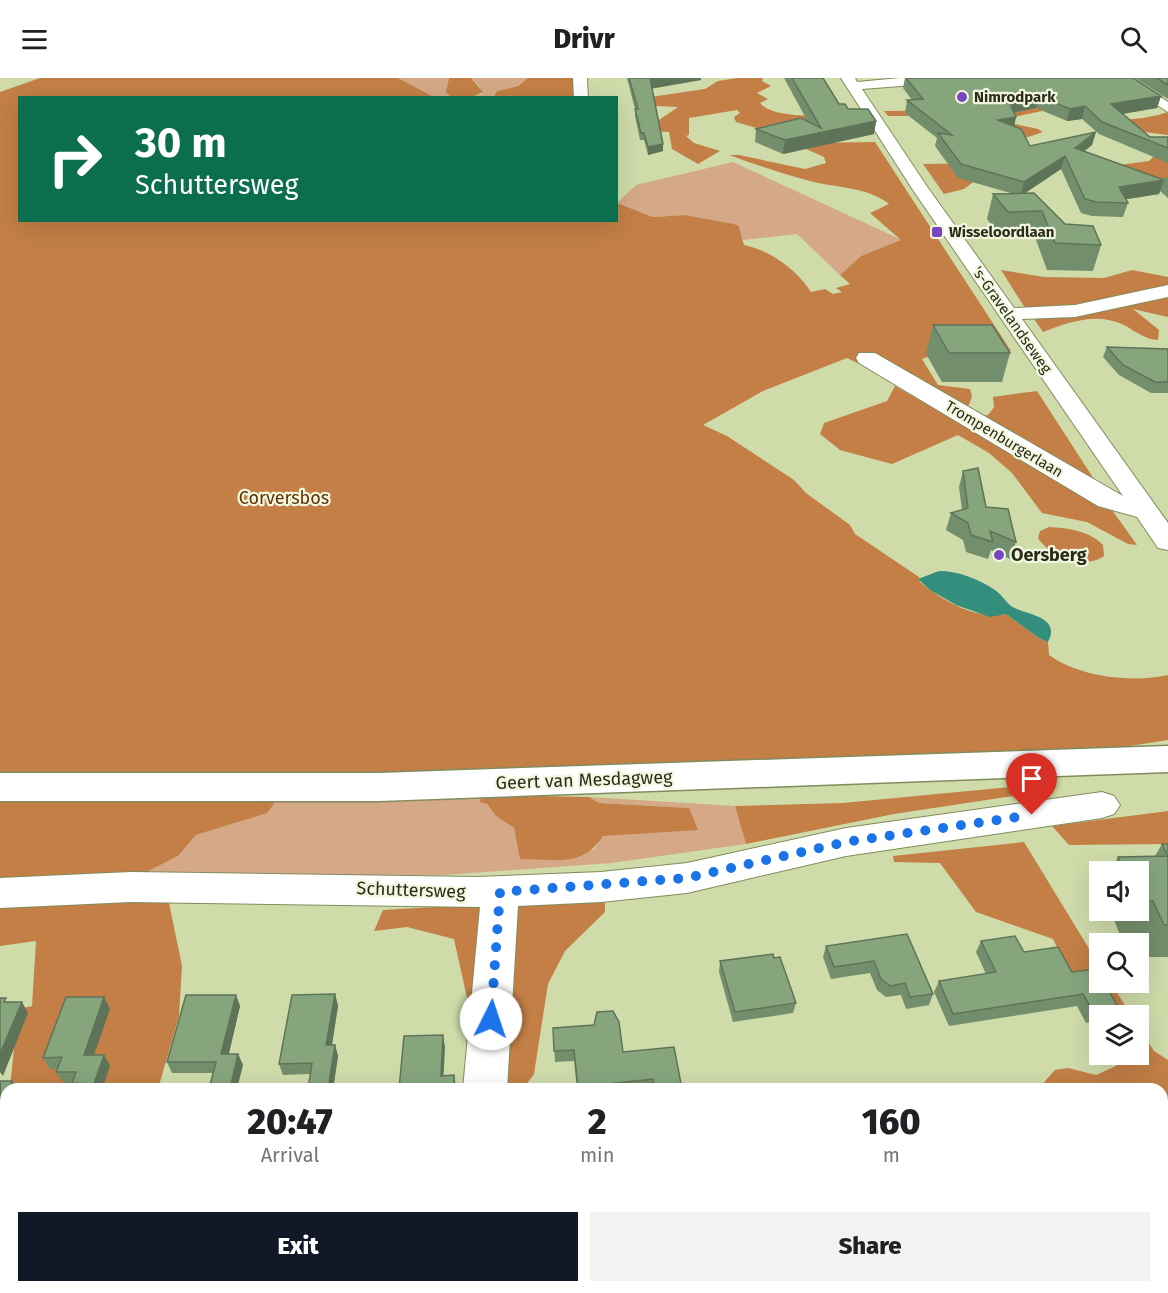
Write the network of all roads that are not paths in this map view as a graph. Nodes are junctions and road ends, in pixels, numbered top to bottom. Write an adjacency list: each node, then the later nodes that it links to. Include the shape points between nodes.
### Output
1 (580, 78): 6 (street)
2 (952, 78): 5 (street)
3 (1122, 78): 7 (street)
4 (833, 83): 5 (street)
5 (855, 84): 9 (street, 's-Gravelandseweg, via 909,172)
6 (581, 96)
7 (1168, 108)
8 (1168, 291): 9 (street, via 1075,311)
9 (1007, 314): 11 (street, 's-Gravelandseweg)
10 (867, 358): 11 (street, Trompenburgerlaan, via 1107,500)
11 (1145, 511): 12 (street, 's-Gravelandseweg)
12 (1168, 542)
13 (1168, 759): 14 (main road, Geert van Mesdagweg, via 379,787)
14 (0, 787)
15 (1102, 805): 16 (street, Schuttersweg, via 846,842 687,878)
16 (500, 892): 17 (street, Schuttersweg, via 131,887); 18 (street)
17 (0, 893)
18 (485, 1083)

